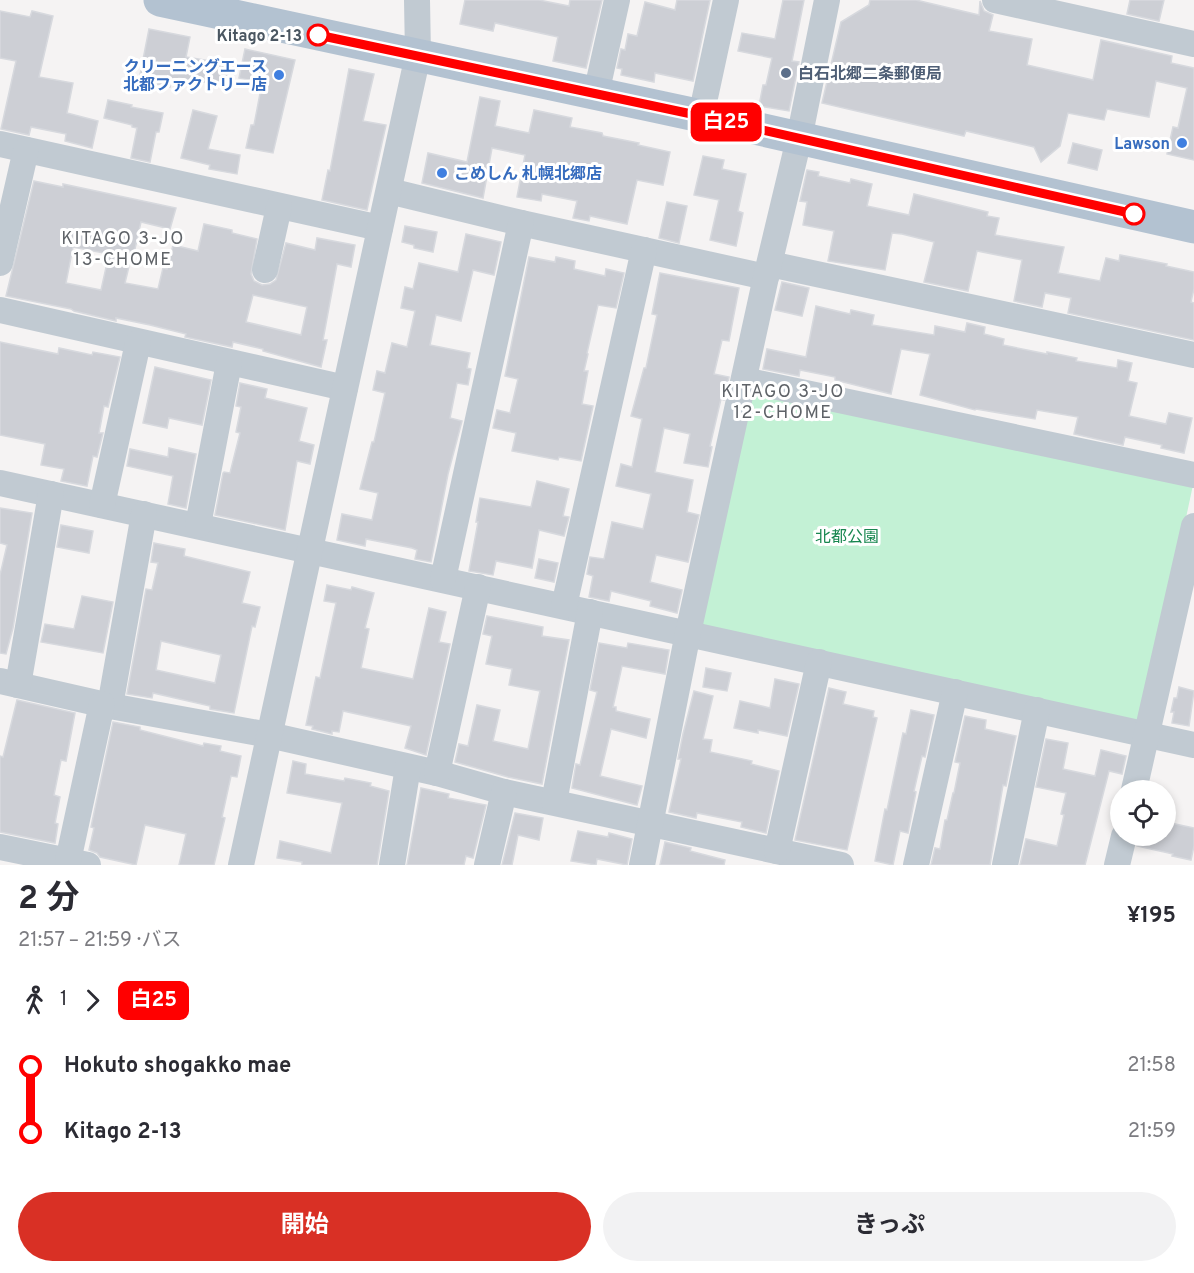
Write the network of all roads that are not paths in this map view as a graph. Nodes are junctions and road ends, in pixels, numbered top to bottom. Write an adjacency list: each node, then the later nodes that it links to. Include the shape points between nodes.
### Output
1 (160, 0): 8 (main road)
2 (417, 0): 8 (street)
3 (617, 0): 9 (street)
4 (726, 0): 10 (street)
5 (828, 0): 11 (street)
6 (995, 0): 7 (street)
7 (1194, 44)
8 (418, 55): 9 (main road); 14 (street)
9 (596, 94): 10 (main road)
10 (701, 116): 11 (main road)
11 (799, 139): 17 (main road); 22 (street)
12 (0, 144): 13 (street)
13 (26, 150): 15 (street); 20 (street)
14 (388, 191): 16 (street); 18 (street)
15 (279, 207): 18 (street); 21 (street)
16 (521, 223): 19 (street); 37 (street)
17 (1194, 227)
18 (380, 228): 28 (street)
19 (644, 250): 22 (street); 39 (street)
20 (0, 263)
21 (265, 270)
22 (768, 270): 25 (street); 27 (street)
23 (0, 310): 24 (street)
24 (138, 343): 26 (street); 32 (street)
25 (1194, 355)
26 (229, 363): 28 (street); 34 (street)
27 (744, 380): 29 (street); 41 (street)
28 (345, 388): 36 (street)
29 (1194, 475)
30 (0, 483): 31 (street)
31 (51, 494): 32 (street); 43 (street)
32 (102, 505): 33 (street)
33 (144, 514): 34 (street); 45 (street)
34 (198, 525): 36 (street)
35 (1194, 526): 47 (street)
36 (310, 550): 37 (street); 48 (street)
37 (443, 579): 38 (street)
38 (478, 587): 39 (street); 51 (street)
39 (564, 606): 40 (street)
40 (590, 612): 41 (street); 54 (street)
41 (688, 633): 42 (street); 55 (street)
42 (819, 662): 44 (street); 58 (street)
43 (9, 683): 45 (street)
44 (955, 692): 46 (street); 65 (street)
45 (106, 705): 48 (street); 59 (street)
46 (1037, 710): 47 (street); 66 (street)
47 (1146, 734): 49 (street); 52 (street)
48 (269, 735): 50 (street); 60 (street)
49 (1194, 745)
50 (408, 767): 51 (street); 61 (street)
51 (438, 773): 53 (street)
52 (1136, 780)
53 (504, 792): 54 (street); 62 (street)
54 (554, 802): 55 (street)
55 (651, 823): 58 (street); 63 (street)
56 (0, 846): 59 (street)
57 (1122, 846): 67 (street)
58 (764, 854): 64 (street)
59 (78, 863)
60 (241, 865)
61 (392, 865)
62 (487, 865)
63 (642, 865)
64 (840, 865)
65 (916, 865)
66 (1005, 865)
67 (1117, 865)

